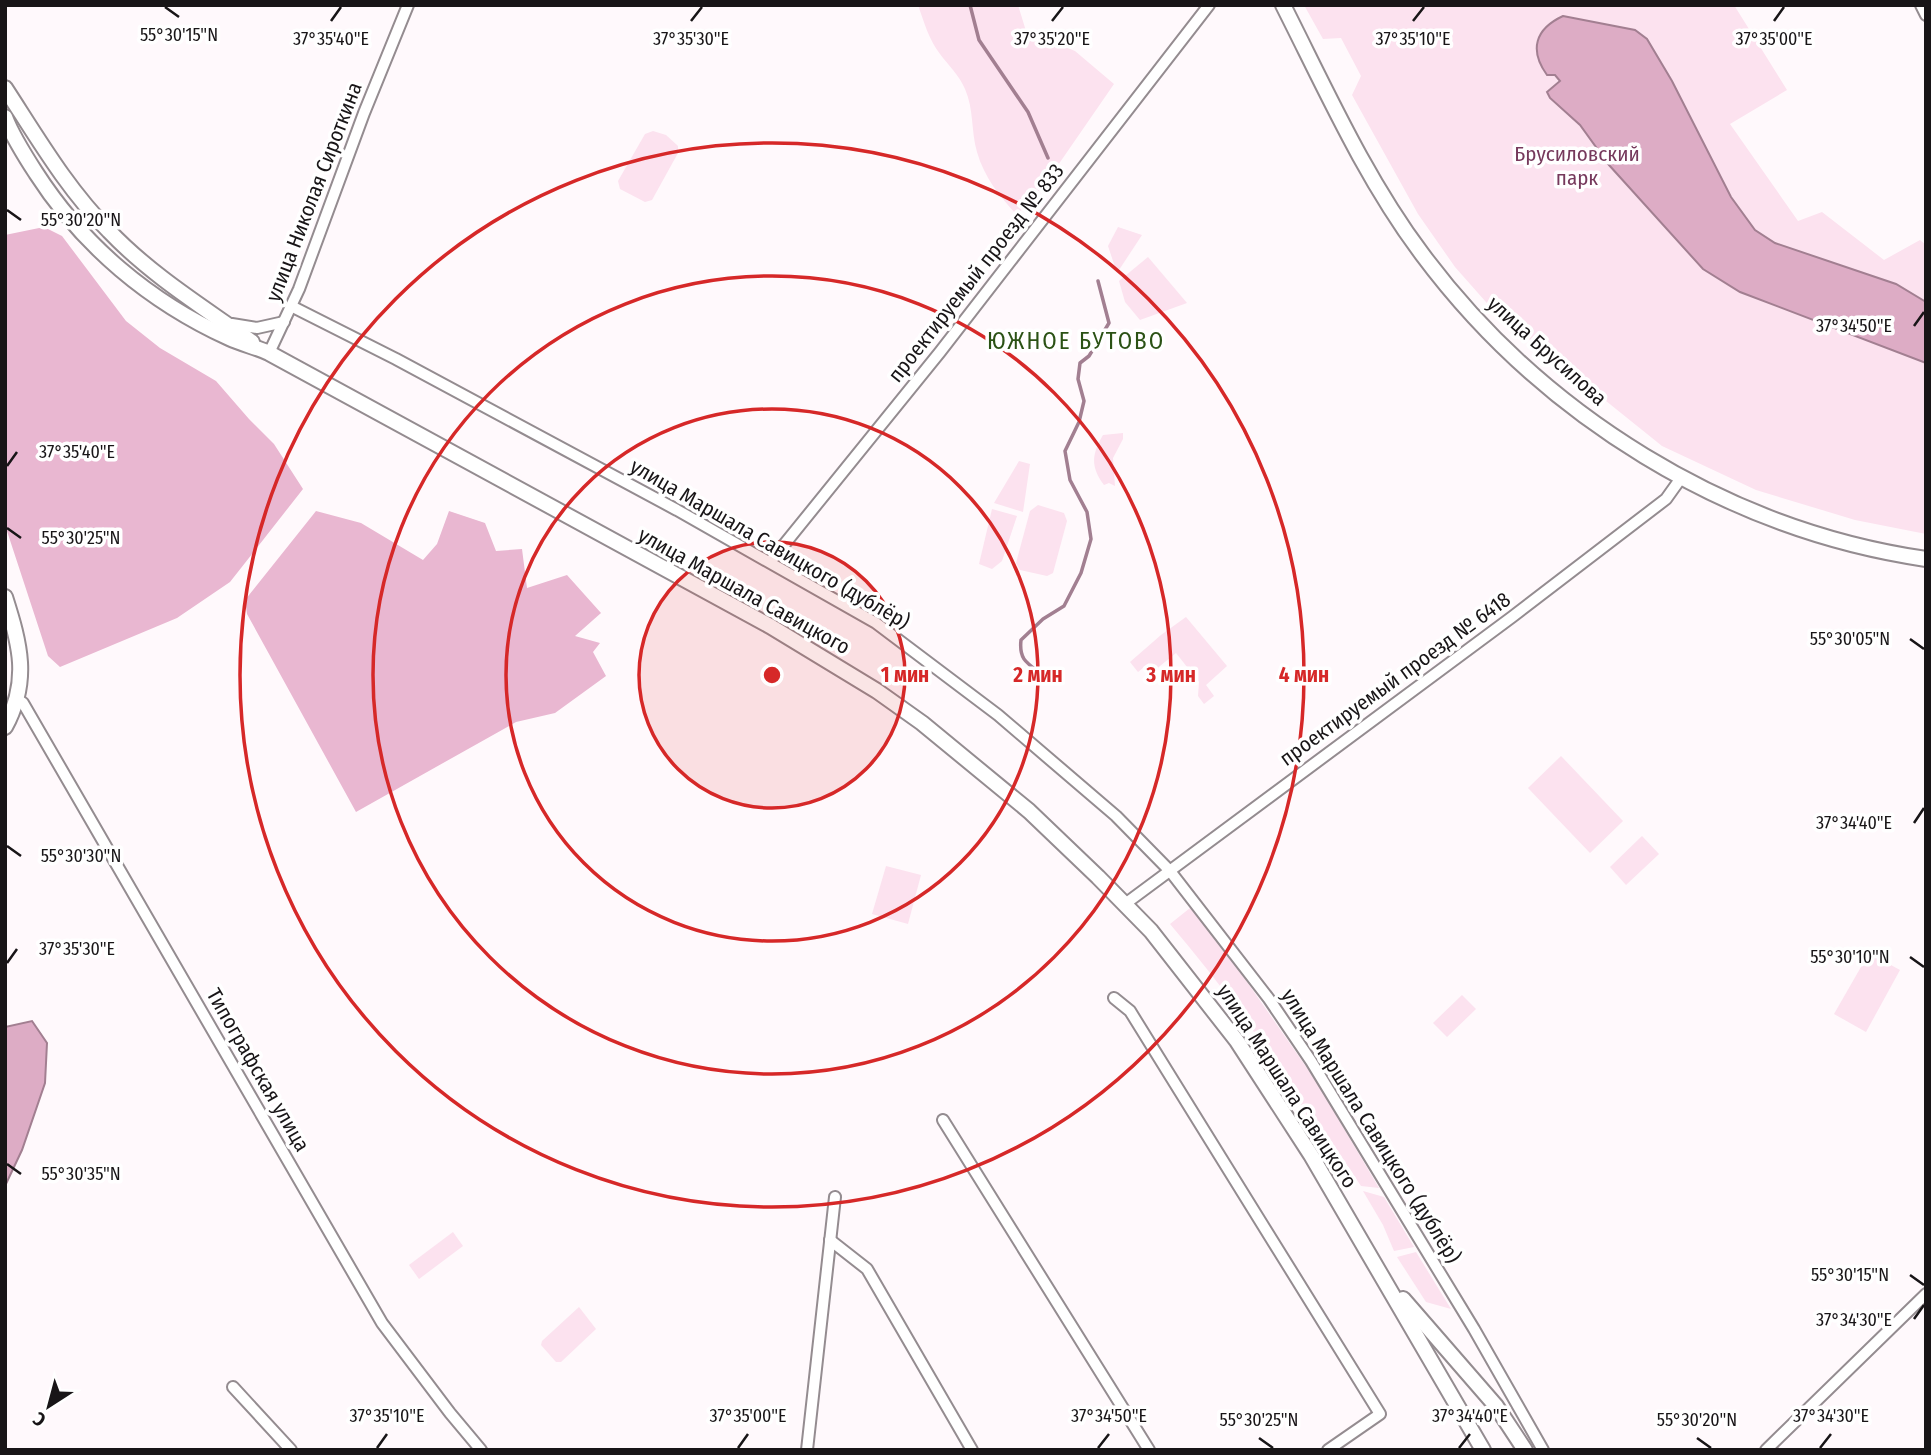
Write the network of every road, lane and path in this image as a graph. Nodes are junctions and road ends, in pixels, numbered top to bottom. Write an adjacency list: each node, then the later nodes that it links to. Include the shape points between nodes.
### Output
1 (408, 5): 9 (street, улица Николая Сироткина)
2 (1209, 5): 15 (street, проектируемый проезд № 833, via 940,352)
3 (1283, 5): 13 (street, улица Брусилова, via 1365,165 1416,246 1454,293 1561,397 1627,446)
4 (1921, 5): 5 (street)
5 (1926, 15)
6 (5, 88): 7 (street)
7 (25, 118): 8 (street); 10 (street, via 58,169 109,231 175,289)
8 (6, 120): 12 (street, улица Маршала Савицкого, via 61,209 111,263 167,304 228,338)
9 (291, 306): 11 (street, улица Николая Сироткина); 15 (street, улица Маршала Савицкого (дублёр))
10 (224, 322): 11 (street, via 257,328); 12 (street)
11 (284, 322): 12 (street, улица Николая Сироткина)
12 (267, 352): 20 (street, улица Маршала Савицкого, via 769,626 877,691 985,773)
13 (1681, 478): 14 (street, улица Брусилова, via 1814,533); 19 (street, проектируемый проезд № 6418, via 1666,499)
14 (1926, 559)
15 (770, 562): 19 (street, улица Маршала Савицкого (дублёр), via 876,623 998,715 1123,822)
16 (5, 597): 17 (street, via 20,655)
17 (17, 699): 18 (street); 30 (street, Типографская улица, via 99,831 382,1323)
18 (5, 727)
19 (1170, 871): 20 (street, проектируемый проезд № 6418); 36 (street, улица Маршала Савицкого (дублёр), via 1311,1061)
20 (1125, 904): 25 (street, улица Маршала Савицкого, via 1237,1041 1311,1154)
21 (1114, 998): 34 (street, via 1130,1012 1380,1414)
22 (943, 1120): 33 (street)
23 (835, 1197): 24 (street)
24 (830, 1240): 31 (street); 32 (street, via 867,1269)
25 (1381, 1275): 28 (street, via 1496,1406); 35 (street, улица Маршала Савицкого)
26 (1926, 1294): 37 (street)
27 (233, 1387): 29 (street)
28 (1524, 1447)
29 (291, 1450)
30 (481, 1450)
31 (807, 1450)
32 (972, 1450)
33 (1149, 1450)
34 (1328, 1450)
35 (1483, 1450)
36 (1543, 1450)
37 (1766, 1450)

